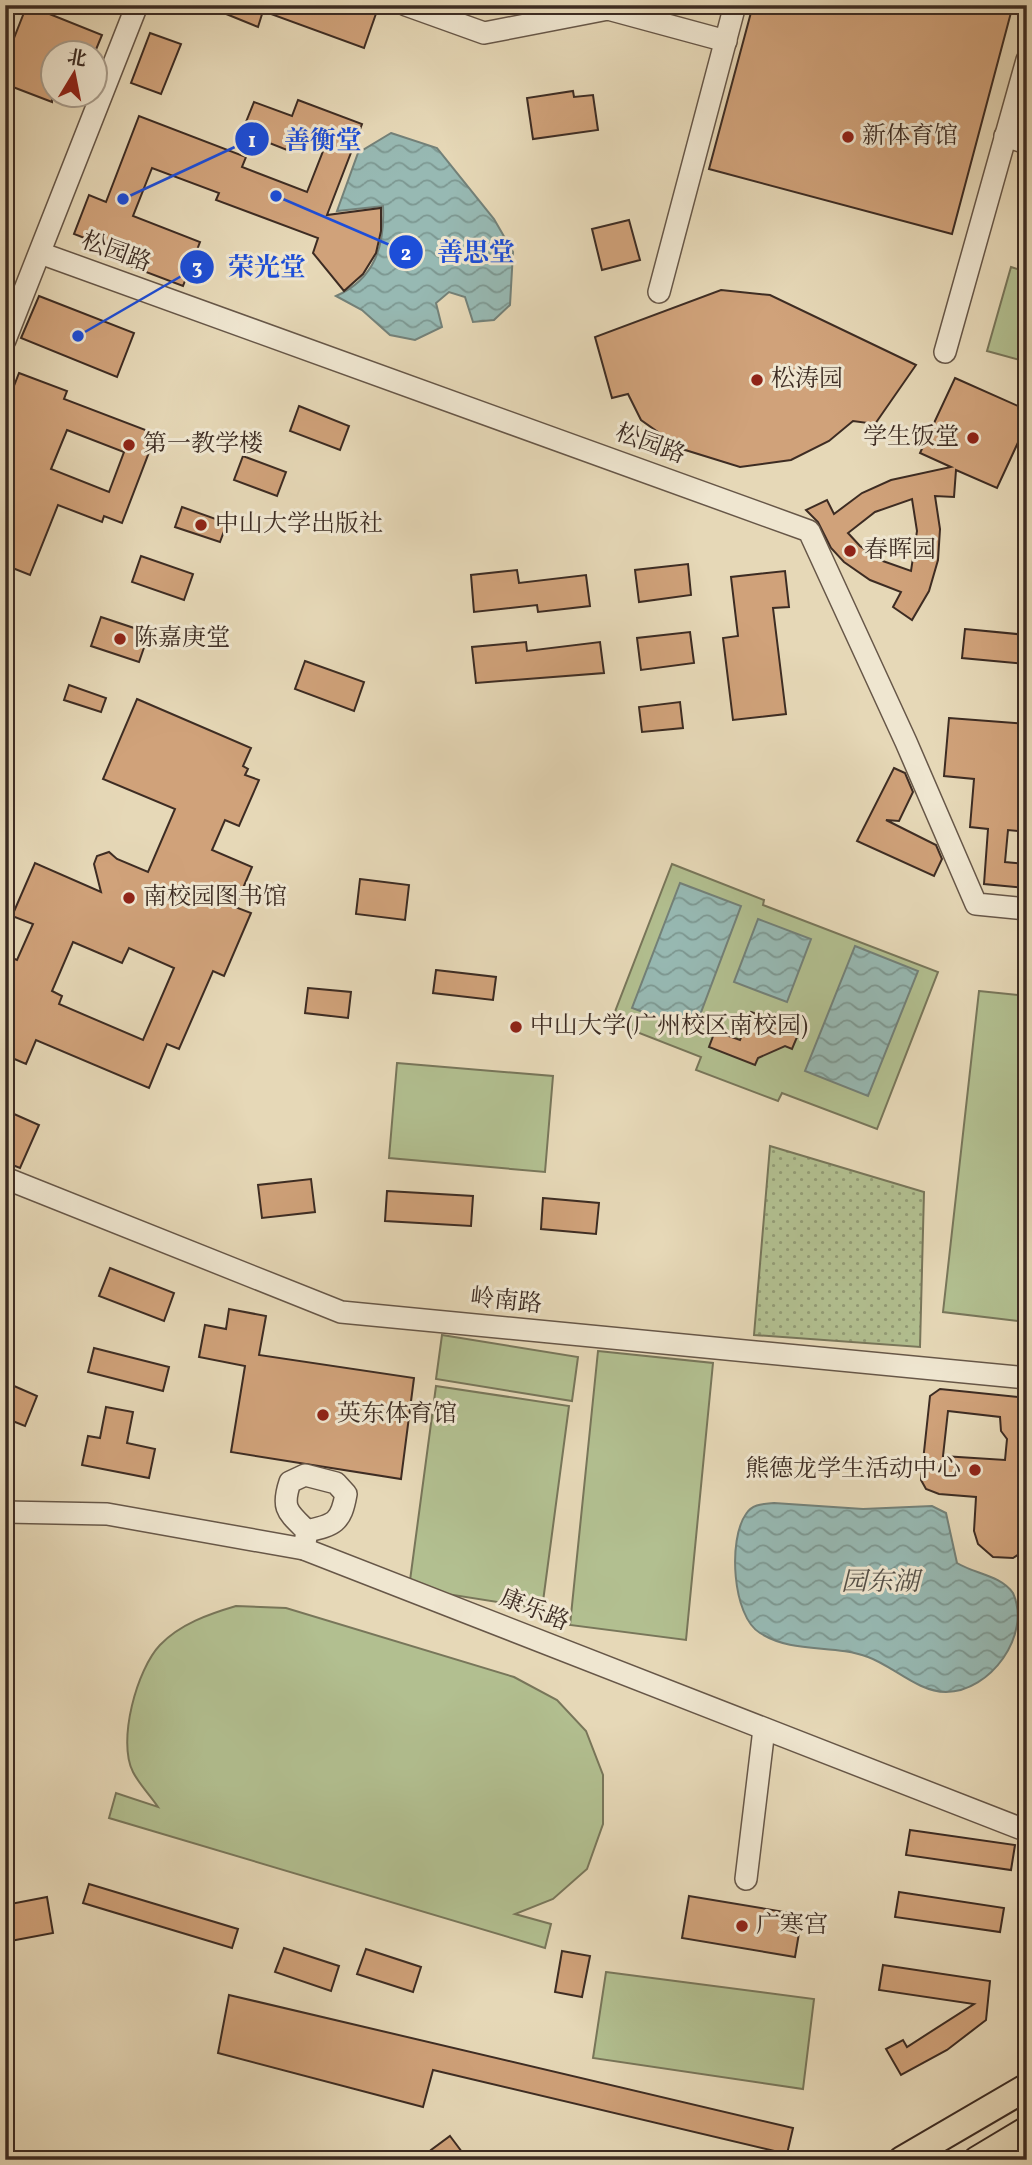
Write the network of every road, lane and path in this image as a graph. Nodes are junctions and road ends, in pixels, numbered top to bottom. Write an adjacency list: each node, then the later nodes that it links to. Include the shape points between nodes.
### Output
1 (138, 5): 8 (street)
2 (406, 5): 4 (street, via 484,33 608,9)
3 (735, 5): 4 (street)
4 (726, 41): 9 (street)
5 (1027, 61): 6 (street)
6 (1005, 136): 7 (street); 11 (street)
7 (1027, 142)
8 (40, 253): 10 (street); 12 (street, 松园路, via 808,531 976,904)
9 (659, 292)
10 (5, 340)
11 (945, 352)
12 (1027, 909)
13 (5, 1178): 14 (street, 岭南路, via 341,1312)
14 (1027, 1378)
15 (5, 1512): 16 (street, 康乐路, via 107,1514 305,1540)
16 (764, 1729): 17 (street, 康乐路); 18 (street)
17 (1027, 1831)
18 (746, 1879)
19 (1027, 2087): 21 (main road)
20 (1027, 2130): 22 (main road)
21 (902, 2160)
22 (977, 2160)

